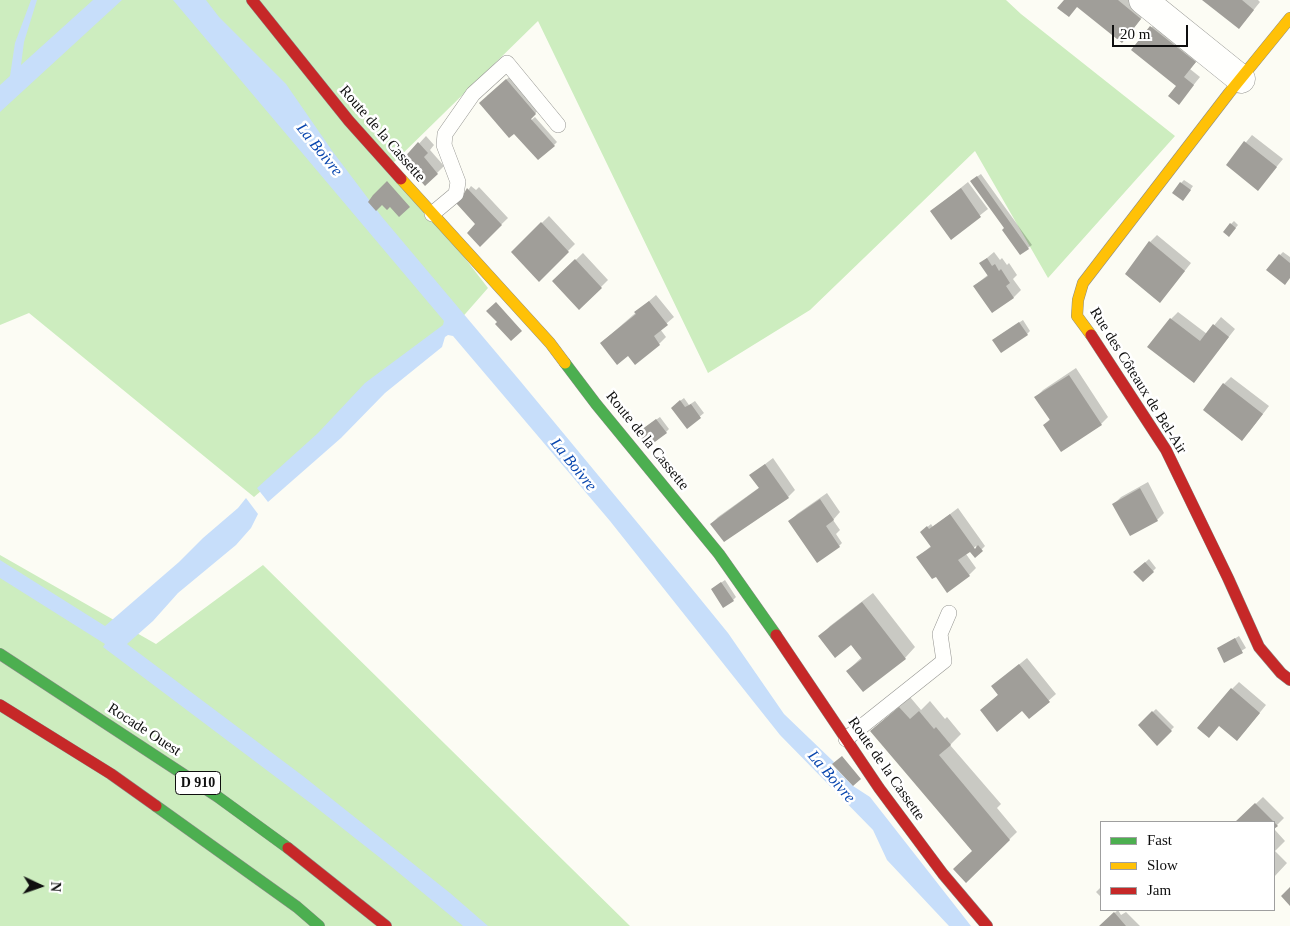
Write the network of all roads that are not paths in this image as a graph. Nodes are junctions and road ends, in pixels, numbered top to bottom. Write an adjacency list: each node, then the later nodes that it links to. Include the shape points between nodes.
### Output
1 (252, 0): 6 (street, Route de la Cassette, via 349,121)
2 (1143, 0): 4 (street)
3 (1290, 18): 4 (street, Rue des Côteaux de Bel-Air)
4 (1241, 79): 9 (street, Rue des Côteaux de Bel-Air, via 1083,283 1077,316 1166,450 1259,647)
5 (558, 125): 6 (lane, via 507,63 473,94 446,134 444,145 458,182 456,194)
6 (432, 214): 11 (street, Route de la Cassette, via 550,343 719,554)
7 (949, 613): 11 (lane, via 940,634 944,661)
8 (0, 654): 13 (street, Rocade Ouest / D 910, via 218,797 294,852)
9 (1290, 680)
10 (0, 705): 12 (street, D 910, via 112,774)
11 (846, 739): 14 (street, Route de la Cassette, via 943,874)
12 (319, 926)
13 (386, 926)
14 (987, 926)

